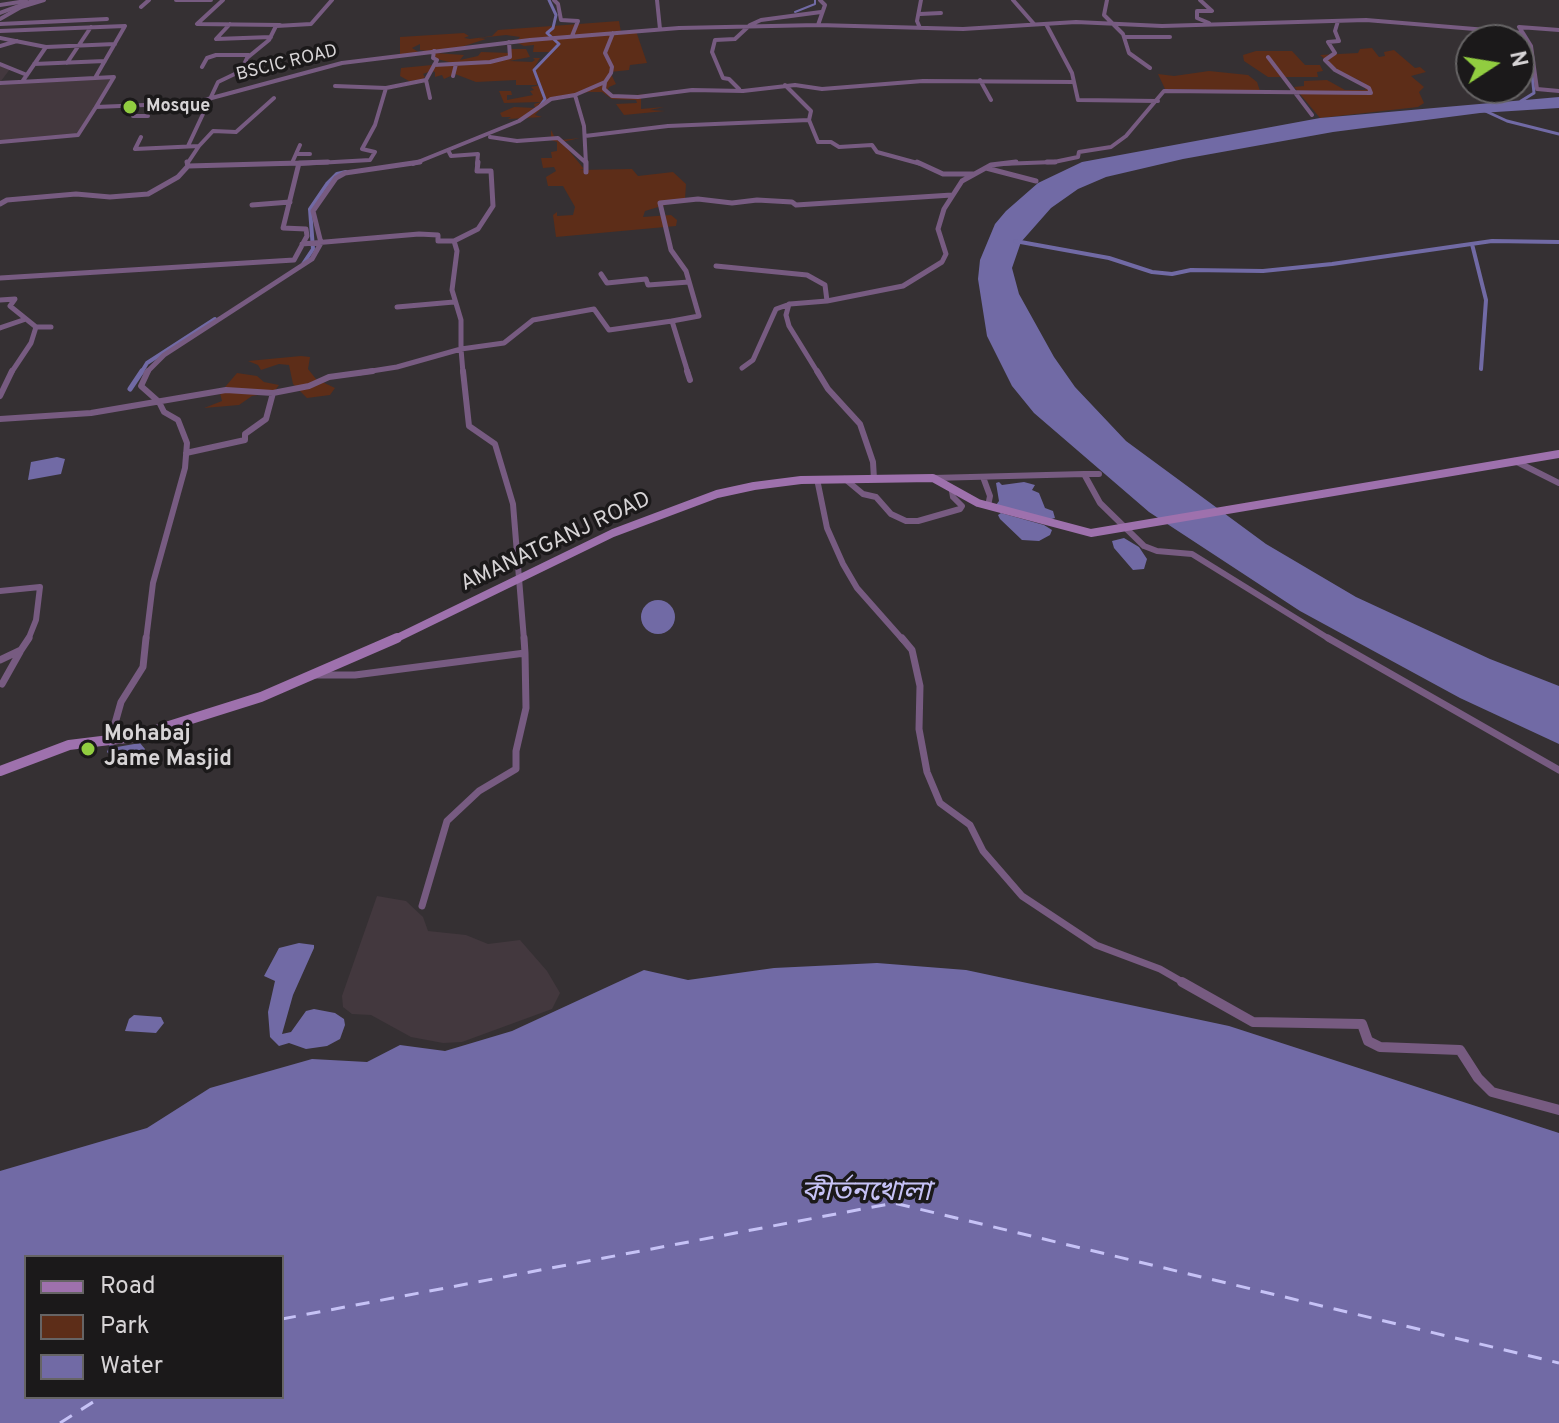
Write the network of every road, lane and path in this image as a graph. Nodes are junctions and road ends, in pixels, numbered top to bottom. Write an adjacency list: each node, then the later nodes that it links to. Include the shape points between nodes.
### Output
1 (28, 0): 16 (street, via 9,6)
2 (35, 0): 22 (street)
3 (44, 0): 22 (street)
4 (149, 0): 17 (street)
5 (176, 0): 6 (street)
6 (211, 0)
7 (223, 0): 27 (street, via 197,24)
8 (332, 0): 30 (street, via 311,24)
9 (554, 0): 44 (street, via 561,20 578,21)
10 (657, 0): 39 (street)
11 (820, 0): 19 (street, via 825,5)
12 (921, 0): 21 (street)
13 (1013, 0): 28 (street)
14 (1107, 0): 26 (street, via 1103,13)
15 (1200, 0): 33 (street, via 1212,11 1197,11 1197,18)
16 (1, 2)
17 (141, 7)
18 (114, 12): 23 (street)
19 (821, 12): 31 (street); 32 (street)
20 (941, 13): 21 (street)
21 (920, 14): 37 (street)
22 (0, 18): 23 (street)
23 (107, 19): 35 (street)
24 (1338, 21): 33 (street); 36 (street); 81 (street, via 1339,41 1328,42 1335,53 1325,60 1372,93)
25 (619, 23): 42 (street)
26 (1111, 23): 29 (street); 33 (street); 46 (street)
27 (230, 24): 30 (street); 45 (street, via 216,39)
28 (1034, 24): 29 (street); 37 (street)
29 (1046, 24): 74 (street)
30 (281, 25): 45 (street)
31 (750, 25): 32 (street); 39 (street, BSCIC ROAD); 79 (street, via 735,39 715,40 712,52 723,78)
32 (818, 25): 37 (street)
33 (1210, 25)
34 (91, 27): 35 (street); 41 (street); 53 (street)
35 (99, 27): 51 (street, via 125,26)
36 (1455, 27)
37 (920, 28)
38 (1535, 28): 40 (street)
39 (660, 29): 42 (street, BSCIC ROAD)
40 (1559, 30)
41 (0, 31)
42 (620, 32): 43 (street, BSCIC ROAD)
43 (613, 33): 44 (street, BSCIC ROAD); 73 (street, via 605,46 612,67)
44 (572, 36): 50 (street, BSCIC ROAD)
45 (271, 37): 56 (street)
46 (1124, 37): 47 (street); 65 (street, via 1129,53)
47 (1170, 37)
48 (0, 38): 49 (street)
49 (19, 40): 52 (street); 54 (street)
50 (509, 42): 55 (street, BSCIC ROAD); 62 (street, via 510,57)
51 (115, 44): 53 (street); 58 (street)
52 (0, 46)
53 (79, 46): 54 (street); 59 (street)
54 (46, 47): 61 (street)
55 (434, 51): 63 (street); 85 (street, BSCIC ROAD, via 342,63)
56 (249, 55): 64 (street, via 216,55); 85 (street, via 241,71 222,78)
57 (1268, 57): 81 (street)
58 (105, 61): 59 (street); 69 (street)
59 (67, 63): 61 (street)
60 (0, 64): 66 (street)
61 (34, 64): 66 (street)
62 (456, 64): 63 (street); 68 (street)
63 (434, 65): 70 (street)
64 (202, 67)
65 (1150, 68)
66 (27, 75): 72 (street)
67 (1535, 75): 80 (street, via 1537,89)
68 (453, 76)
69 (95, 78): 72 (street); 89 (street, via 114,77)
70 (426, 80): 78 (street); 84 (street)
71 (980, 80): 74 (street); 76 (street, via 822,89); 86 (street)
72 (22, 82): 75 (street)
73 (605, 82): 79 (street, via 604,89 612,96); 82 (street)
74 (1073, 82): 87 (street, via 1079,101)
75 (0, 83)
76 (785, 85): 79 (street); 92 (street, via 811,111)
77 (335, 86): 78 (street)
78 (386, 88): 105 (street, via 362,149 375,152 370,160)
79 (743, 91)
80 (1559, 91)
81 (1294, 93): 87 (street, via 1173,90 1162,92); 90 (street)
82 (575, 95): 93 (street, via 551,99); 94 (street)
83 (274, 98): 99 (street, via 236,132 213,131)
84 (430, 98)
85 (209, 99): 88 (street, BSCIC ROAD); 98 (street)
86 (991, 100)
87 (1158, 101): 107 (street, via 1111,147 1054,162 1012,161)
88 (138, 105): 89 (street, BSCIC ROAD); 91 (street, via 133,116)
89 (96, 107): 96 (street, via 73,137)
90 (1312, 115)
91 (148, 116)
92 (809, 120): 94 (street, via 668,126); 109 (street, via 818,142 872,145 877,152 911,159 943,174)
93 (488, 136): 100 (street); 103 (street, via 517,141 558,138)
94 (585, 136): 103 (street)
95 (141, 137): 98 (street, via 135,149)
96 (0, 142)
97 (300, 145): 101 (street)
98 (188, 146): 99 (street)
99 (199, 146): 106 (street)
100 (449, 152): 115 (street, via 478,154 477,171 491,171 493,206 478,229); 116 (street, via 406,166 336,178 313,211)
101 (296, 154): 102 (street); 104 (street)
102 (310, 154)
103 (585, 162): 108 (street)
104 (292, 163): 105 (street); 106 (street)
105 (299, 163): 112 (street)
106 (188, 166): 113 (street, via 148,194 76,194)
107 (986, 168): 109 (street); 110 (street)
108 (586, 172)
109 (975, 173): 111 (street)
110 (1036, 181)
111 (952, 195): 121 (street, via 796,205 757,200 660,203 671,250); 123 (street, via 938,229 946,254 942,262 903,286)
112 (290, 202): 114 (street); 117 (street, via 283,228 306,229)
113 (0, 204)
114 (252, 205)
115 (454, 241): 116 (street, via 419,234); 124 (street)
116 (320, 243): 117 (street); 137 (street, via 312,259 295,273 155,362 141,386)
117 (306, 244): 120 (street, via 288,263)
118 (716, 266): 123 (street, via 807,275 825,285)
119 (601, 274): 121 (street, via 607,283)
120 (0, 278)
121 (689, 282): 128 (street, via 699,316)
122 (0, 300): 127 (street, via 15,299 10,306)
123 (827, 301): 125 (street)
124 (454, 302): 126 (street); 132 (street, via 461,320)
125 (789, 304): 133 (street, via 776,309 753,360); 148 (street, via 789,326 828,389 860,424)
126 (397, 307)
127 (26, 319): 129 (street); 131 (street)
128 (672, 321): 132 (street, via 609,330 594,309 533,320 504,343); 134 (street)
129 (36, 327): 130 (street); 136 (street)
130 (51, 327)
131 (0, 328)
132 (461, 349): 135 (street); 153 (street, via 466,418 495,444 503,467 513,504)
133 (742, 368)
134 (690, 380)
135 (273, 393): 137 (street, via 226,390); 139 (street, via 266,419 245,434 245,440)
136 (0, 396)
137 (159, 402): 138 (street); 139 (street, via 178,420)
138 (0, 419)
139 (186, 453): 160 (street, via 153,583 143,667 121,702)
140 (1559, 454): 141 (main road)
141 (1513, 460): 149 (street); 152 (main road)
142 (1084, 474): 143 (street); 144 (street); 152 (street, via 1100,503)
143 (1099, 474)
144 (983, 477): 145 (street); 151 (street)
145 (933, 478): 148 (main road, AMANATGANJ ROAD); 150 (main road)
146 (817, 479): 147 (main road, AMANATGANJ ROAD); 153 (main road, AMANATGANJ ROAD, via 717,494 613,533); 164 (street, via 827,528 843,564 857,588 912,650 920,686 919,729 927,772 940,803 970,825 983,851 1022,896 1096,945 1160,969 1253,1022 1362,1024 1368,1041 1380,1047 1460,1050 1492,1092)
147 (845, 479): 148 (main road, AMANATGANJ ROAD); 150 (street, via 906,521 960,509)
148 (874, 479)
149 (1559, 483)
150 (952, 491): 151 (main road)
151 (988, 506): 152 (main road, via 1091,533)
152 (1125, 528): 161 (street, via 1152,550 1192,554 1336,644)
153 (520, 577): 156 (street); 158 (main road, AMANATGANJ ROAD)
154 (0, 591): 155 (street, via 40,587 33,628)
155 (21, 650): 157 (street); 159 (street)
156 (525, 653): 158 (street, via 355,675); 163 (street, via 526,708 516,769 479,791 447,821)
157 (0, 660)
158 (315, 675): 160 (main road, AMANATGANJ ROAD, via 261,697)
159 (2, 684)
160 (110, 741): 162 (main road, AMANATGANJ ROAD, via 69,745)
161 (1559, 770)
162 (0, 771)
163 (422, 906)
164 (1559, 1110)

